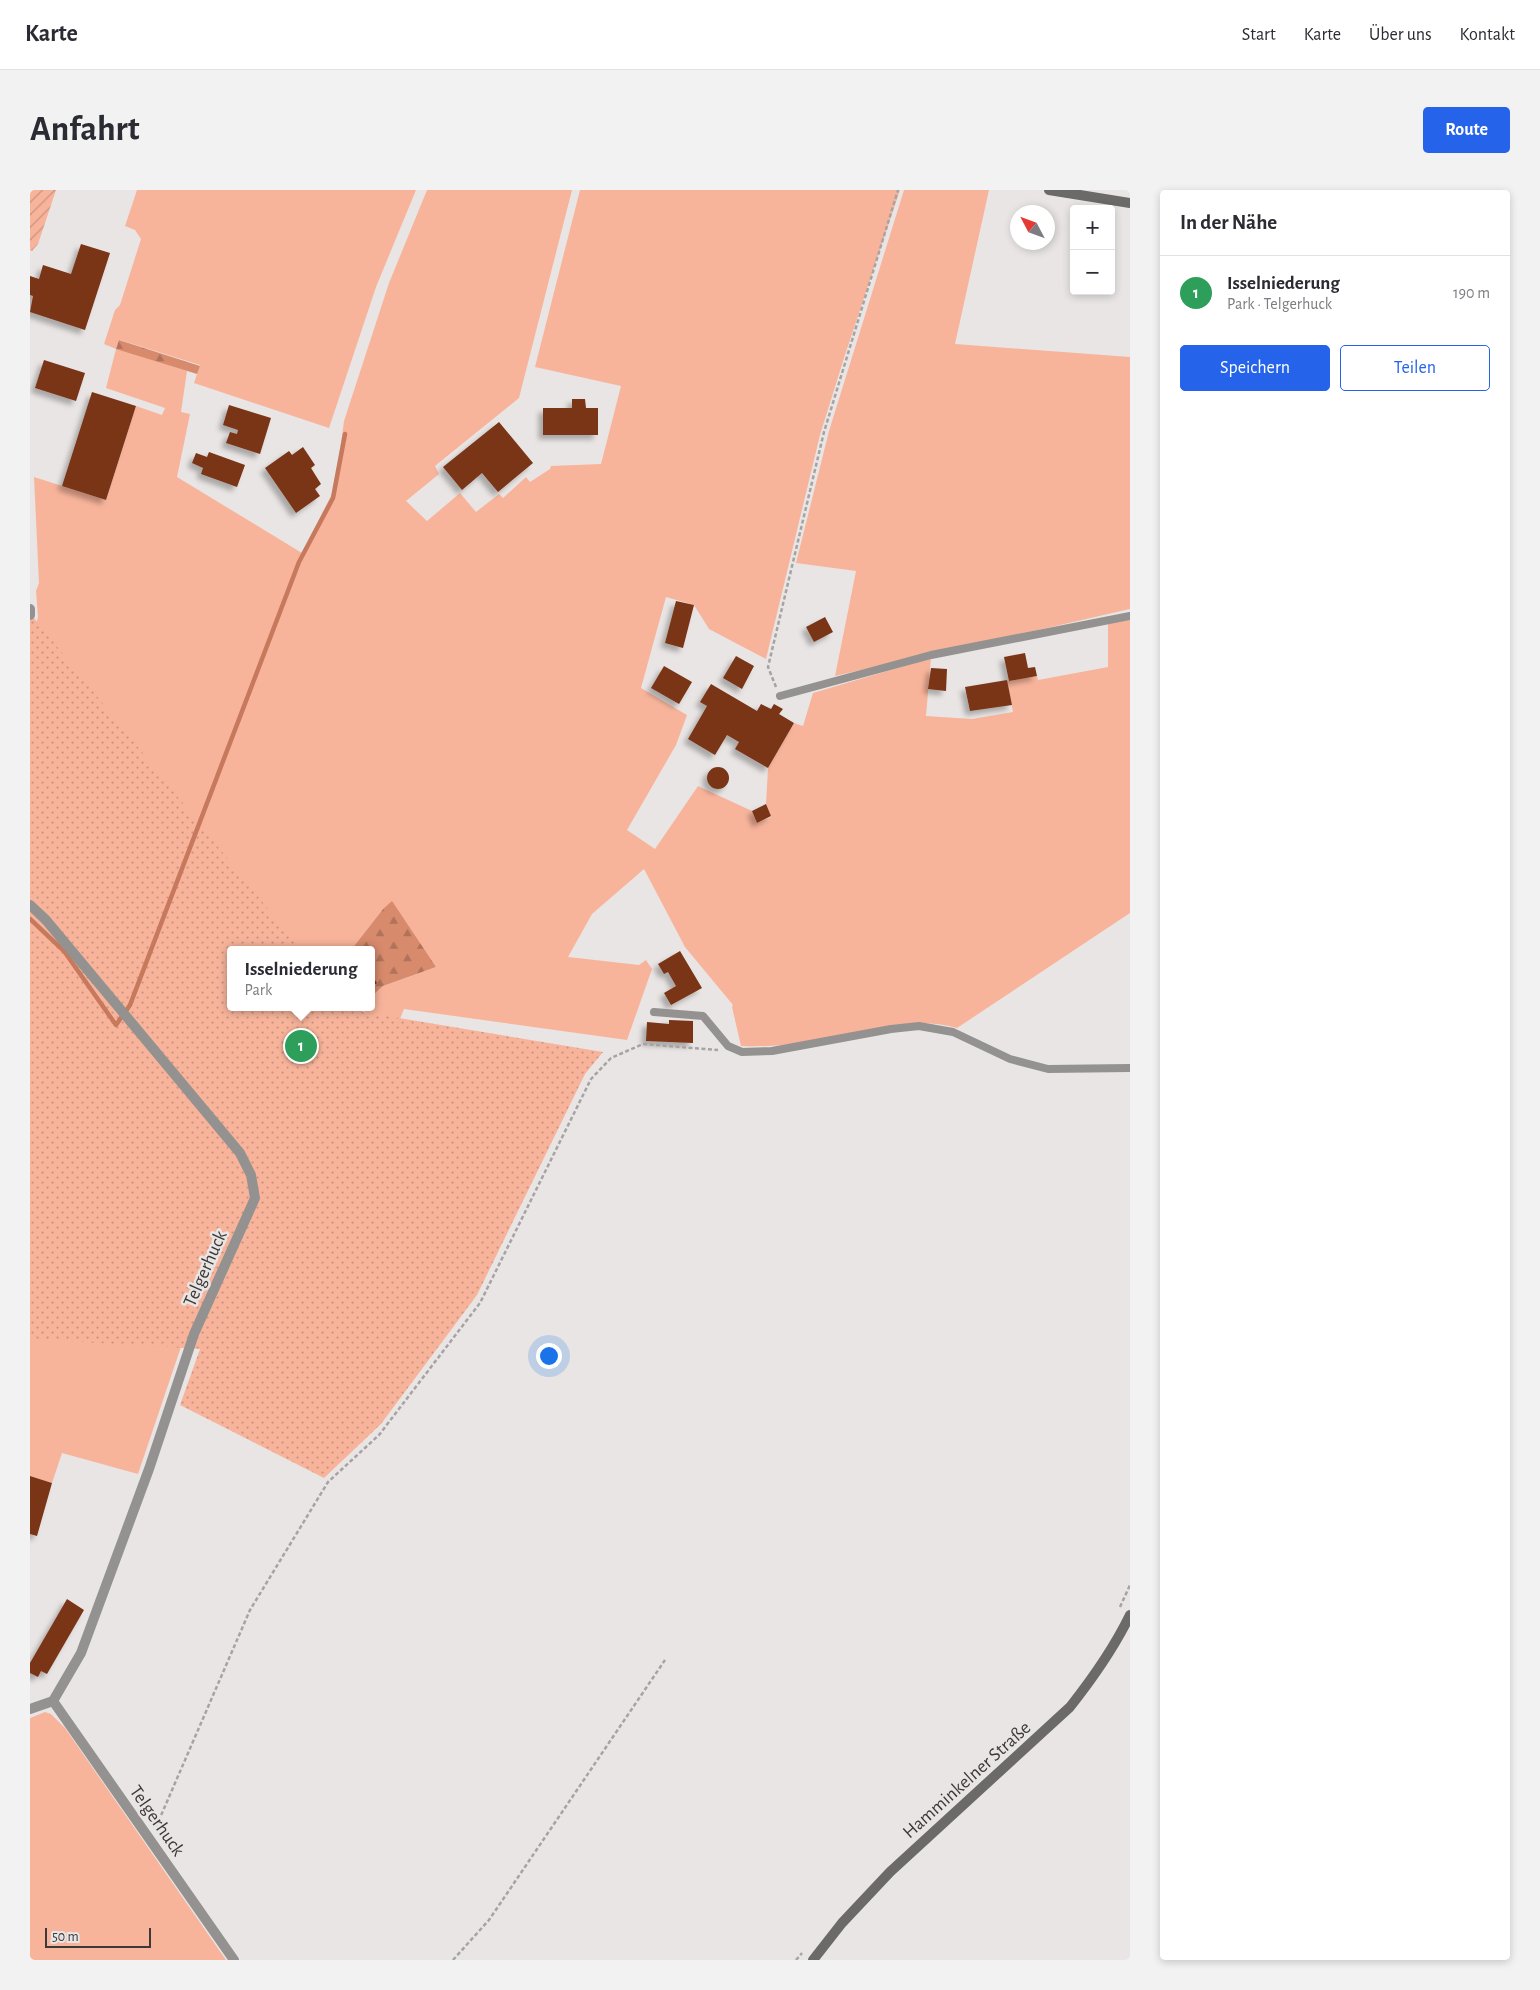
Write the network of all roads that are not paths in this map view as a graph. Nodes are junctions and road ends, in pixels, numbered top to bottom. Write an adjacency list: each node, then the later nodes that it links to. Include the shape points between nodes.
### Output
1 (1049, 190): 2 (main road)
2 (1130, 203)
3 (30, 609): 4 (street)
4 (30, 615)
5 (1130, 616): 6 (lane, via 931,655)
6 (780, 696)
7 (30, 905): 11 (street, Telgerhuck, via 116,1002 240,1153 250,1175 255,1198 194,1334 81,1653)
8 (654, 1012): 9 (lane, via 702,1016 728,1046 742,1052 772,1051 919,1026 953,1032 1010,1060 1048,1069)
9 (1130, 1068)
10 (1130, 1615): 14 (main road, Hamminkelner Straße, via 1095,1675 1070,1707 890,1872 842,1923)
11 (53, 1701): 12 (street); 13 (street, Telgerhuck)
12 (30, 1709)
13 (234, 1960)
14 (813, 1960)

